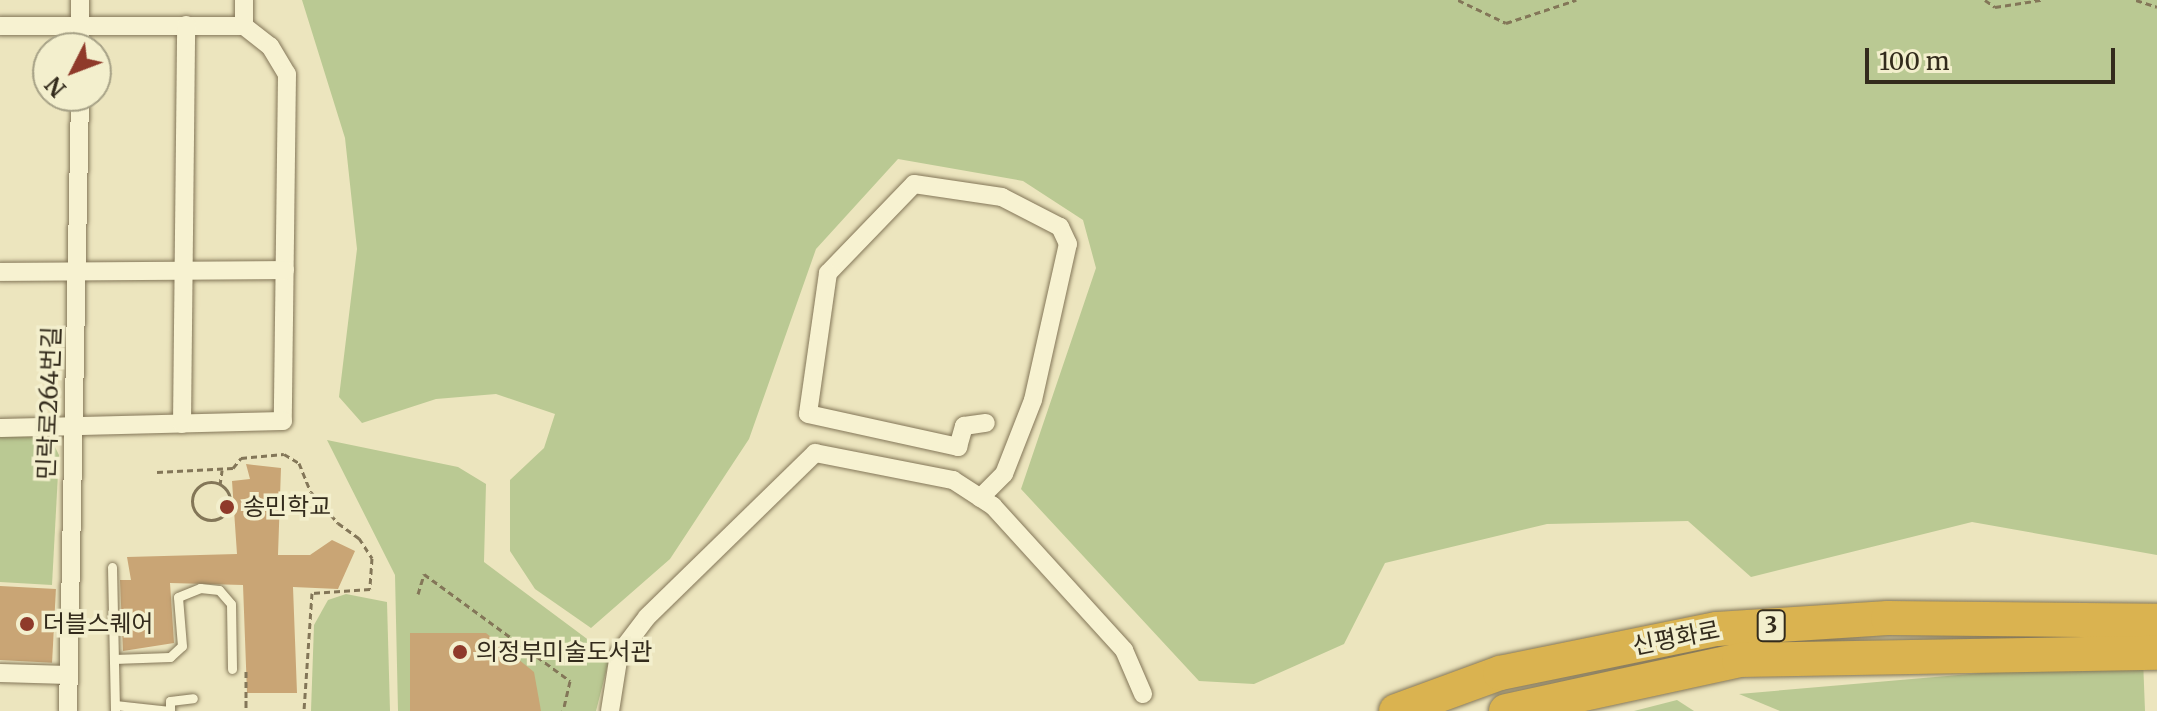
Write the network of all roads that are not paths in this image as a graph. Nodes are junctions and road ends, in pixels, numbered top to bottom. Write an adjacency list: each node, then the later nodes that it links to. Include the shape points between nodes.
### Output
1 (80, 0): 3 (street)
2 (244, 0): 6 (street)
3 (80, 24): 4 (street); 5 (street); 7 (street)
4 (186, 25): 6 (street); 12 (street)
5 (0, 26)
6 (244, 26): 9 (street, via 270,46 287,74)
7 (80, 32)
8 (80, 112): 11 (street, 민락로264번길)
9 (285, 270): 12 (street); 14 (street, via 283,421)
10 (0, 272): 11 (street)
11 (78, 272): 12 (street); 15 (street, 민락로264번길)
12 (183, 274): 14 (street)
13 (986, 423): 17 (street, via 964,426 958,447 808,414 828,273 914,184 1002,197 1060,227 1068,244 1033,400 1004,474)
14 (182, 424): 15 (street)
15 (71, 426): 16 (street); 24 (street, 민락로264번길)
16 (0, 428)
17 (980, 498): 25 (street, via 1124,650); 29 (street, via 953,480 815,453 647,617 619,654)
18 (112, 567): 21 (lane)
19 (2157, 621): 30 (highway, 신평화로 / 3, via 1888,618 1717,629 1500,673)
20 (2157, 653): 31 (highway, 신평화로 / 3, via 1739,660)
21 (114, 659): 22 (lane, via 170,657 182,646 178,597 200,588 219,590 231,604); 27 (lane)
22 (232, 666)
23 (0, 673): 24 (street)
24 (68, 675): 28 (street, 민락로264번길)
25 (1143, 694)
26 (193, 698): 27 (lane, via 170,701 170,711)
27 (115, 708)
28 (68, 711)
29 (610, 711)
30 (1396, 711)
31 (1506, 711)

